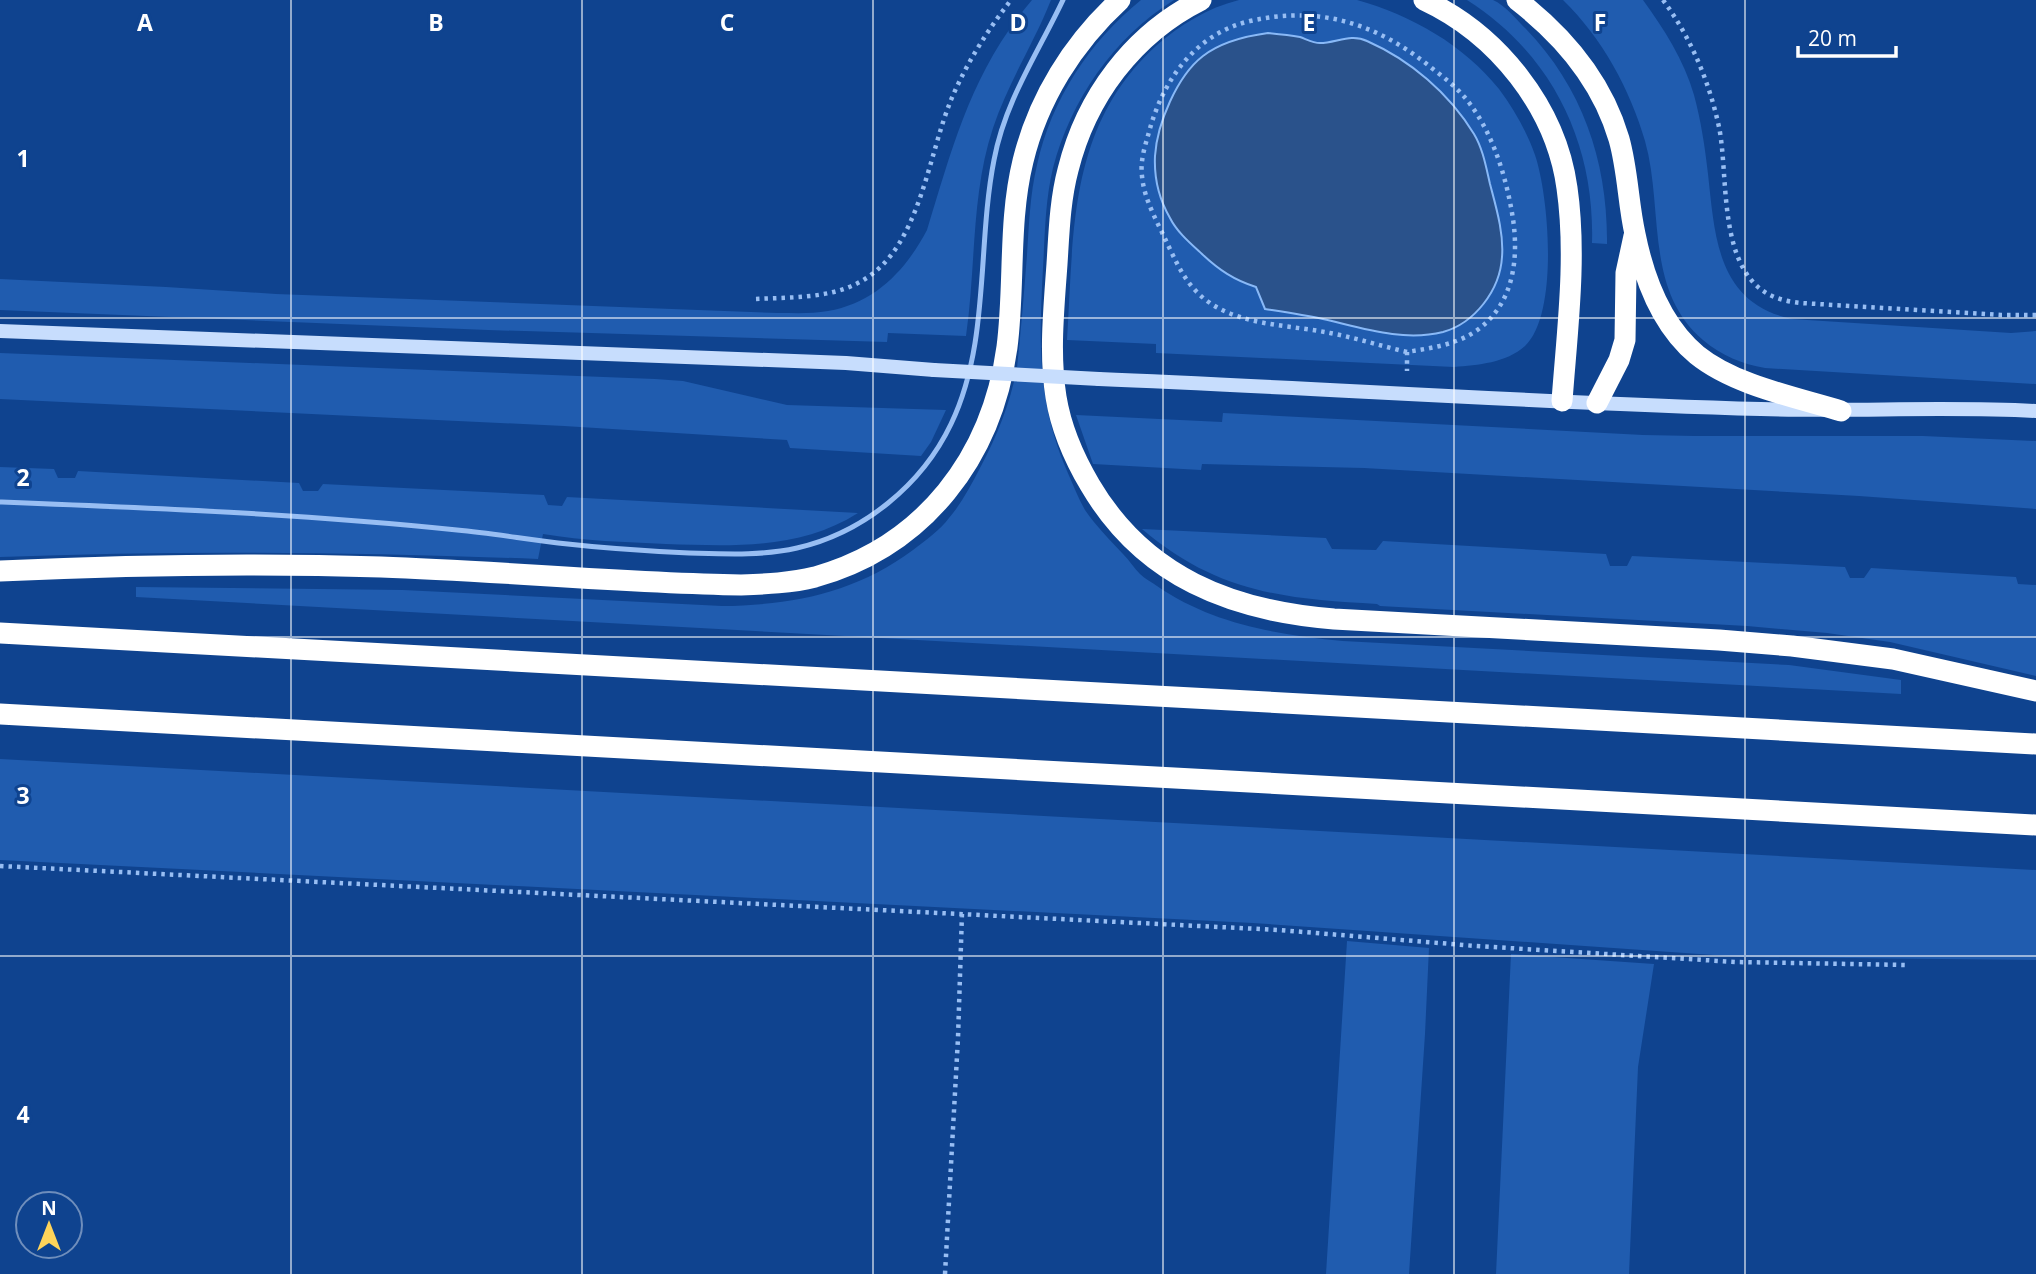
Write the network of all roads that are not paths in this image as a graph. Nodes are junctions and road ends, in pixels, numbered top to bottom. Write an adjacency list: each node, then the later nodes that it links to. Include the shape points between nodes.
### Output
1 (1063, 0): 12 (lane, via 1020,83 999,139 991,174 975,343 951,423 903,490 836,535 780,551 709,554 331,519)
2 (1120, 0): 13 (highway, via 1068,60 1043,103 1027,145 1017,192 1004,363 982,436 962,473 930,510 900,536 859,560 813,577 741,585 382,567)
3 (1200, 0): 15 (highway, via 1147,37 1106,82 1078,137 1061,210 1054,357 1060,415 1074,455 1102,505 1143,550 1203,589 1282,613 1792,646 1893,659)
4 (1424, 0): 8 (highway, via 1469,28 1502,57 1534,97 1554,139 1567,186 1571,246)
5 (1517, 0): 6 (highway, via 1564,41 1598,86 1623,155)
6 (1635, 234): 9 (highway, via 1626,273 1625,341); 10 (highway, via 1657,304 1697,355 1735,377)
7 (0, 331): 8 (main road, bridge, via 845,363)
8 (1562, 401): 9 (main road)
9 (1597, 403): 10 (main road)
10 (1841, 411): 11 (main road)
11 (2036, 411)
12 (0, 502)
13 (0, 571)
14 (0, 633): 17 (highway)
15 (2036, 691)
16 (0, 713): 18 (highway)
17 (2036, 744)
18 (2036, 825)

